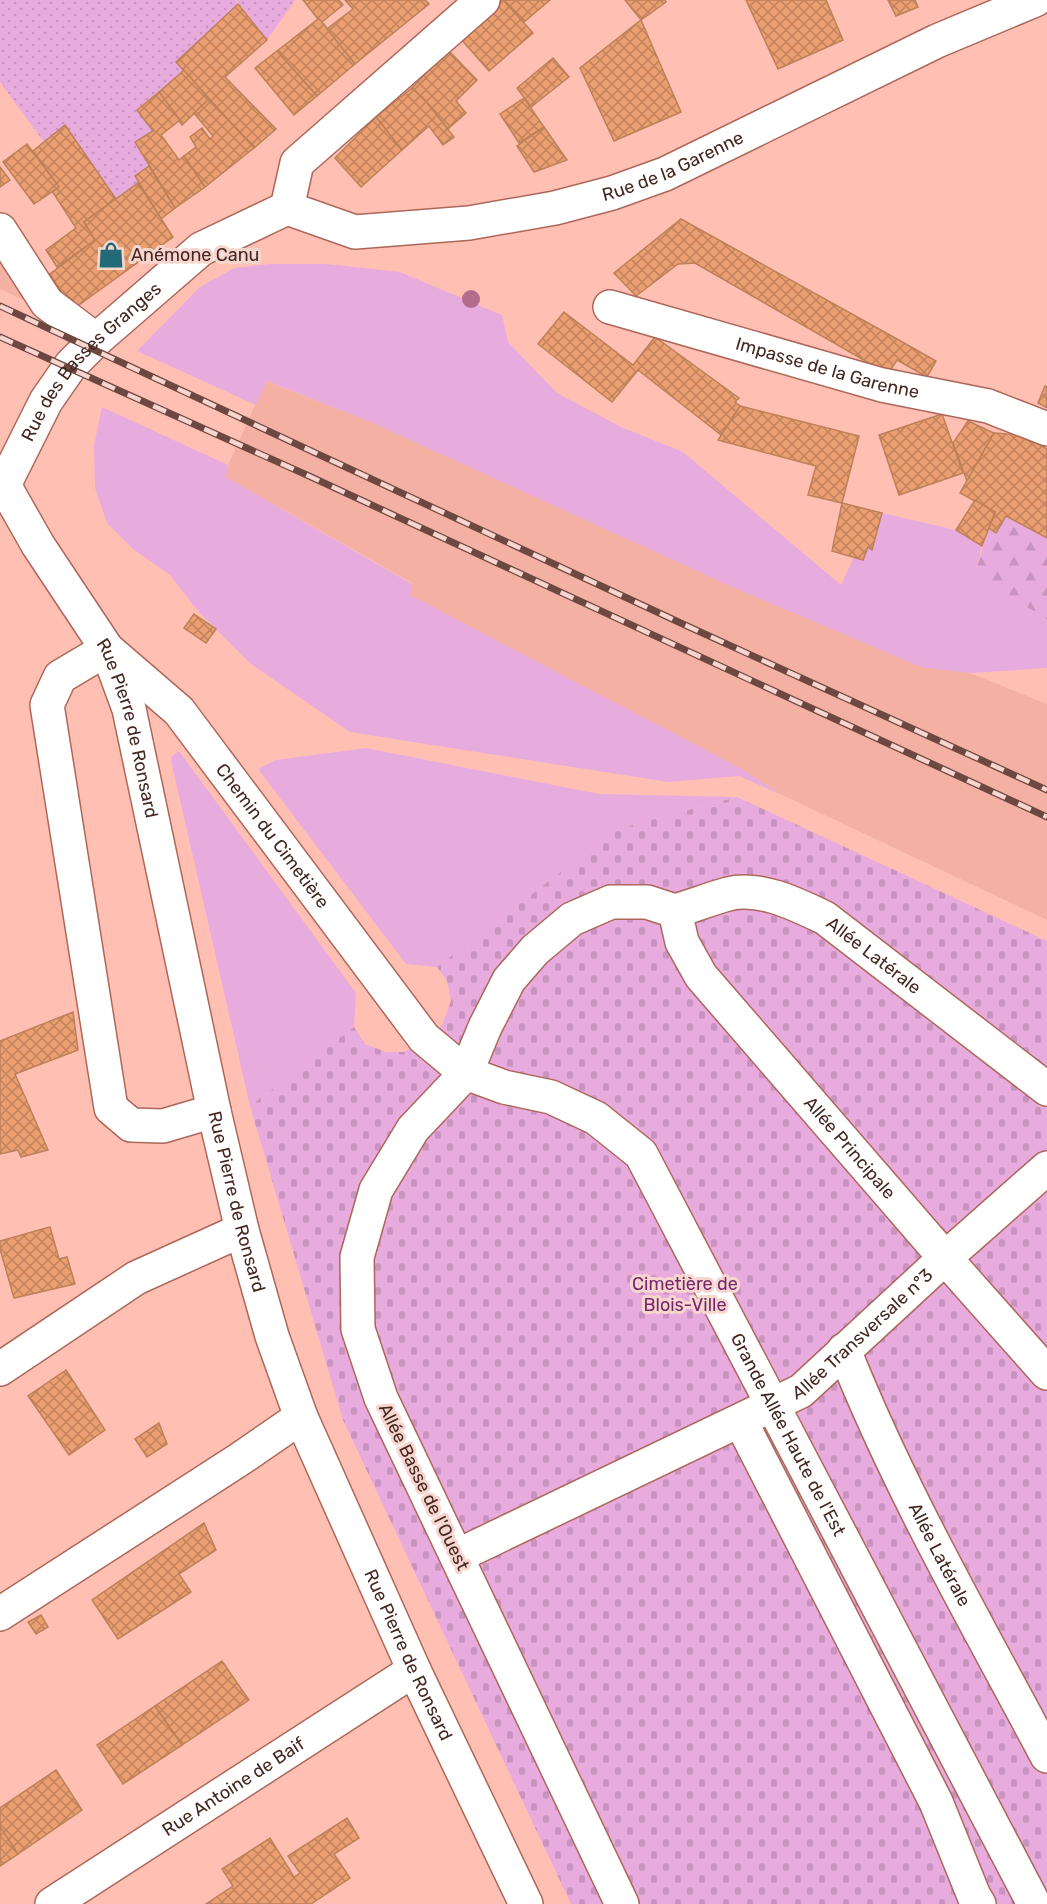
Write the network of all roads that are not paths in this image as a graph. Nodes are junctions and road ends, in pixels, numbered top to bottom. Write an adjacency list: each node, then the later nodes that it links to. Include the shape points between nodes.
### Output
1 (483, 0): 3 (street, via 297,162)
2 (1035, 0): 3 (street, Rue de la Garenne, via 937,41 665,174 612,193 469,223 355,232)
3 (287, 208): 6 (street, Rue des Basses Granges, via 201,249)
4 (0, 230): 6 (street, via 47,303)
5 (610, 307): 7 (street, Impasse de la Garenne, via 882,385 988,406)
6 (96, 340): 8 (street, Rue des Basses Granges, via 71,365 46,401)
7 (1047, 429)
8 (2, 485): 9 (street, Rue Pierre de Ronsard)
9 (107, 649): 11 (street, Chemin du Cimetière, via 179,711); 14 (street, Rue Pierre de Ronsard, via 129,709); 14 (street, via 60,677 47,705 111,1108 131,1125 163,1126)
10 (675, 911): 12 (street, via 646,902 611,902 572,919 535,950 509,980); 13 (street, Allée Latérale, via 730,893 761,894 790,901 825,918); 17 (street, Allée Principale, via 682,942 701,976)
11 (424, 1038): 12 (street, Grande Allée Haute de l'Est)
12 (466, 1073): 21 (street, Grande Allée Haute de l'Est, via 504,1087 551,1097 596,1118 641,1154); 24 (street, Allée Basse de l'Ouest, via 413,1129 376,1190 357,1257 358,1329 381,1398)
13 (1047, 1089)
14 (214, 1111): 16 (street, Rue Pierre de Ronsard)
15 (1047, 1168): 17 (street, Allée Transversale n°3)
16 (242, 1230): 19 (street, via 136,1278); 22 (street, Rue Pierre de Ronsard, via 272,1336)
17 (945, 1258): 18 (street, Allée Transversale n°3); 20 (street, Allée Principale)
18 (844, 1350): 21 (street, Allée Transversale n°3, via 801,1391); 27 (street, Allée Latérale, via 918,1514)
19 (0, 1370)
20 (1047, 1373)
21 (772, 1404): 23 (street, Allée Transversale n°3); 28 (street, Grande Allée Haute de l'Est)
22 (301, 1417): 25 (street); 26 (street, Rue Pierre de Ronsard)
23 (741, 1422): 24 (street, Allée Transversale n°3); 32 (street, via 936,1802)
24 (457, 1556): 31 (street, Allée Basse de l'Ouest)
25 (0, 1614)
26 (414, 1670): 29 (street, Rue Antoine de Baif); 30 (street, Rue Pierre de Ronsard)
27 (1047, 1756)
28 (1034, 1884)
29 (52, 1904)
30 (526, 1904)
31 (622, 1904)
32 (979, 1904)

